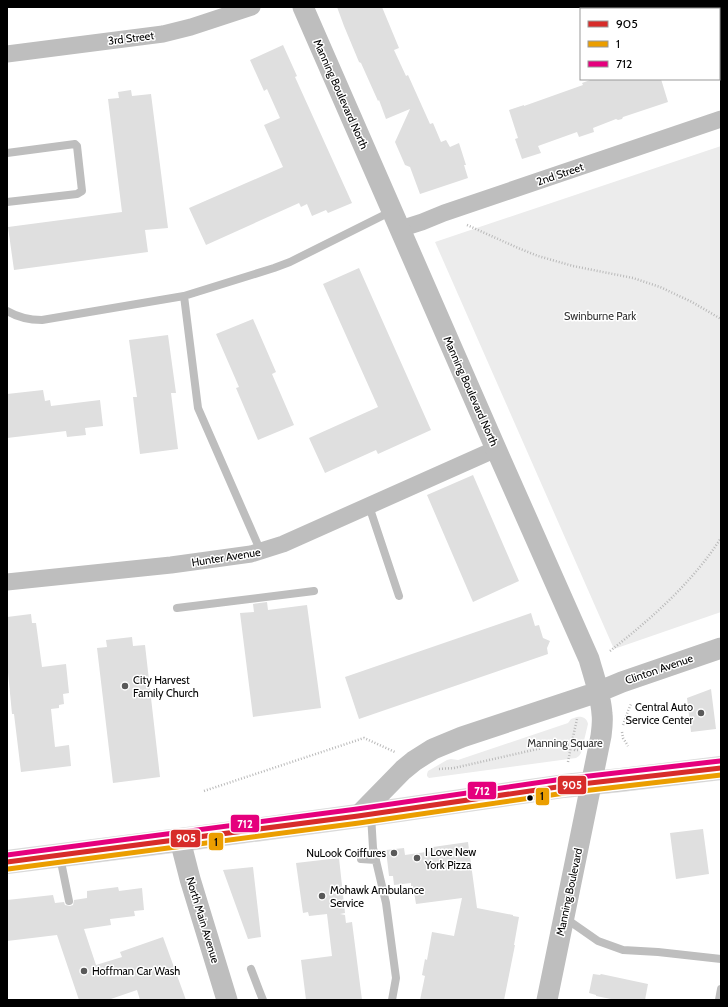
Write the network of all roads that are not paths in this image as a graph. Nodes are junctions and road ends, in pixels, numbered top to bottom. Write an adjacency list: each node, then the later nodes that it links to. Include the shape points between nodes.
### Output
1 (252, 7): 3 (street, 3rd Street, via 163,34)
2 (303, 7): 7 (street, Manning Boulevard North)
3 (7, 54)
4 (721, 118): 7 (street, 2nd Street, via 422,222)
5 (7, 153): 6 (lane, via 75,144 82,191 77,194)
6 (7, 202)
7 (396, 220): 8 (lane, via 274,268); 10 (street, Manning Boulevard North)
8 (184, 296): 9 (lane, via 42,320 26,319); 12 (lane, via 198,408)
9 (7, 311)
10 (496, 449): 11 (street, Hunter Avenue); 18 (street, Manning Boulevard North, via 589,659)
11 (369, 506): 12 (street, Hunter Avenue); 15 (lane)
12 (261, 552): 13 (street, Hunter Avenue, via 171,565)
13 (7, 582)
14 (314, 591): 16 (lane)
15 (399, 596)
16 (177, 608)
17 (721, 648): 18 (street, Clinton Avenue)
18 (598, 692): 20 (street, Manning Boulevard North, via 602,722); 21 (street, via 433,749 408,766)
19 (721, 768): 20 (main road)
20 (591, 783): 21 (main road); 28 (street, Manning Boulevard)
21 (364, 815): 22 (main road); 25 (lane)
22 (180, 840): 23 (main road); 32 (street, North Main Avenue)
23 (60, 855): 26 (main road); 27 (lane)
24 (361, 859): 25 (lane)
25 (376, 860): 34 (lane, via 386,903 396,978)
26 (7, 862)
27 (69, 901)
28 (564, 917): 29 (lane, via 598,941 623,950); 35 (street, Manning Boulevard)
29 (721, 959)
30 (251, 970): 33 (lane)
31 (721, 988): 36 (lane)
32 (227, 1000)
33 (262, 1000)
34 (392, 1000)
35 (547, 1000)
36 (719, 1000)

